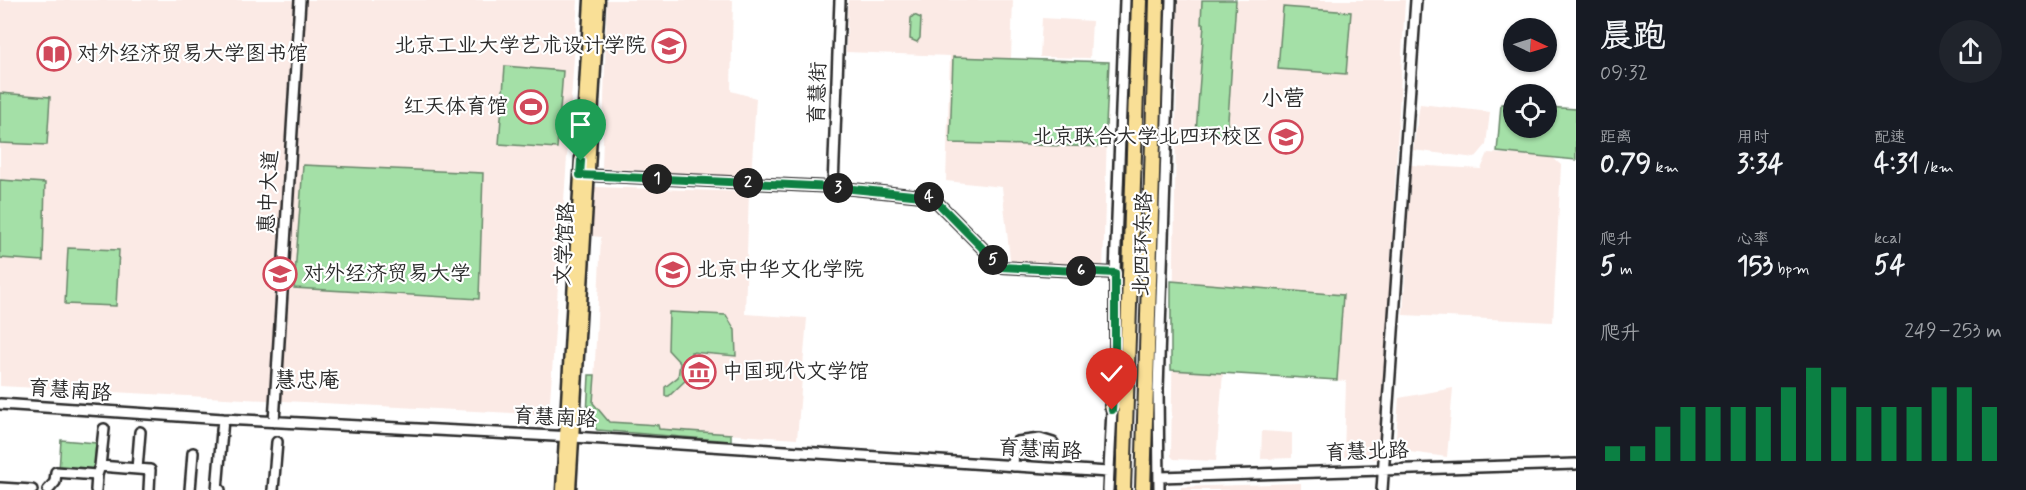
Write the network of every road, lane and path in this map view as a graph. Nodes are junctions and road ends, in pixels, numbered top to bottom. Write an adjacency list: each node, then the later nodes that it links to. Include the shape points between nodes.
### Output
1 (300, 0): 16 (street, 惠中大道)
2 (590, 0): 9 (main road, 文学馆路)
3 (599, 0): 9 (main road, 文学馆路)
4 (840, 0): 10 (street, 育慧街)
5 (1171, 0): 30 (street, 北四环东路, via 1158,389)
6 (1416, 0): 26 (street)
7 (1134, 1): 11 (street, 北四环东路); 12 (highway, 北四环东路)
8 (1156, 1): 44 (highway, 北四环东路)
9 (584, 176): 10 (street); 19 (main road, 文学馆路)
10 (833, 187): 11 (street, via 932,197 1001,267)
11 (1115, 273): 14 (street, 北四环东路)
12 (1127, 378): 14 (highway); 43 (highway, 北四环东路)
13 (0, 404): 15 (street, 育慧南路)
14 (1112, 406): 29 (street, 北四环东路)
15 (223, 419): 16 (street, 育慧南路); 38 (street)
16 (274, 422): 19 (street, 育慧南路)
17 (104, 429): 27 (street)
18 (140, 432): 25 (street)
19 (569, 437): 24 (street, 育慧南路); 40 (main road, 文学馆路); 41 (main road, 文学馆路)
20 (277, 442): 39 (street)
21 (1053, 443): 24 (street, via 1040,439 1017,442)
22 (193, 453): 37 (street)
23 (1576, 464): 26 (street, 育慧北路)
24 (1013, 466): 29 (street, 育慧南路)
25 (137, 469): 27 (street); 36 (street, via 150,470)
26 (1383, 469): 30 (street, 育慧北路); 46 (street)
27 (99, 471): 28 (street); 35 (street)
28 (59, 472): 33 (street); 34 (street)
29 (1108, 472): 42 (street, 北四环东路)
30 (1160, 477): 45 (street, 北四环东路)
31 (0, 488): 32 (street)
32 (32, 490)
33 (48, 490)
34 (57, 490)
35 (96, 490)
36 (149, 490)
37 (190, 490)
38 (218, 490)
39 (273, 490)
40 (562, 490)
41 (570, 490)
42 (1108, 490)
43 (1124, 490)
44 (1143, 490)
45 (1159, 490)
46 (1382, 490)

